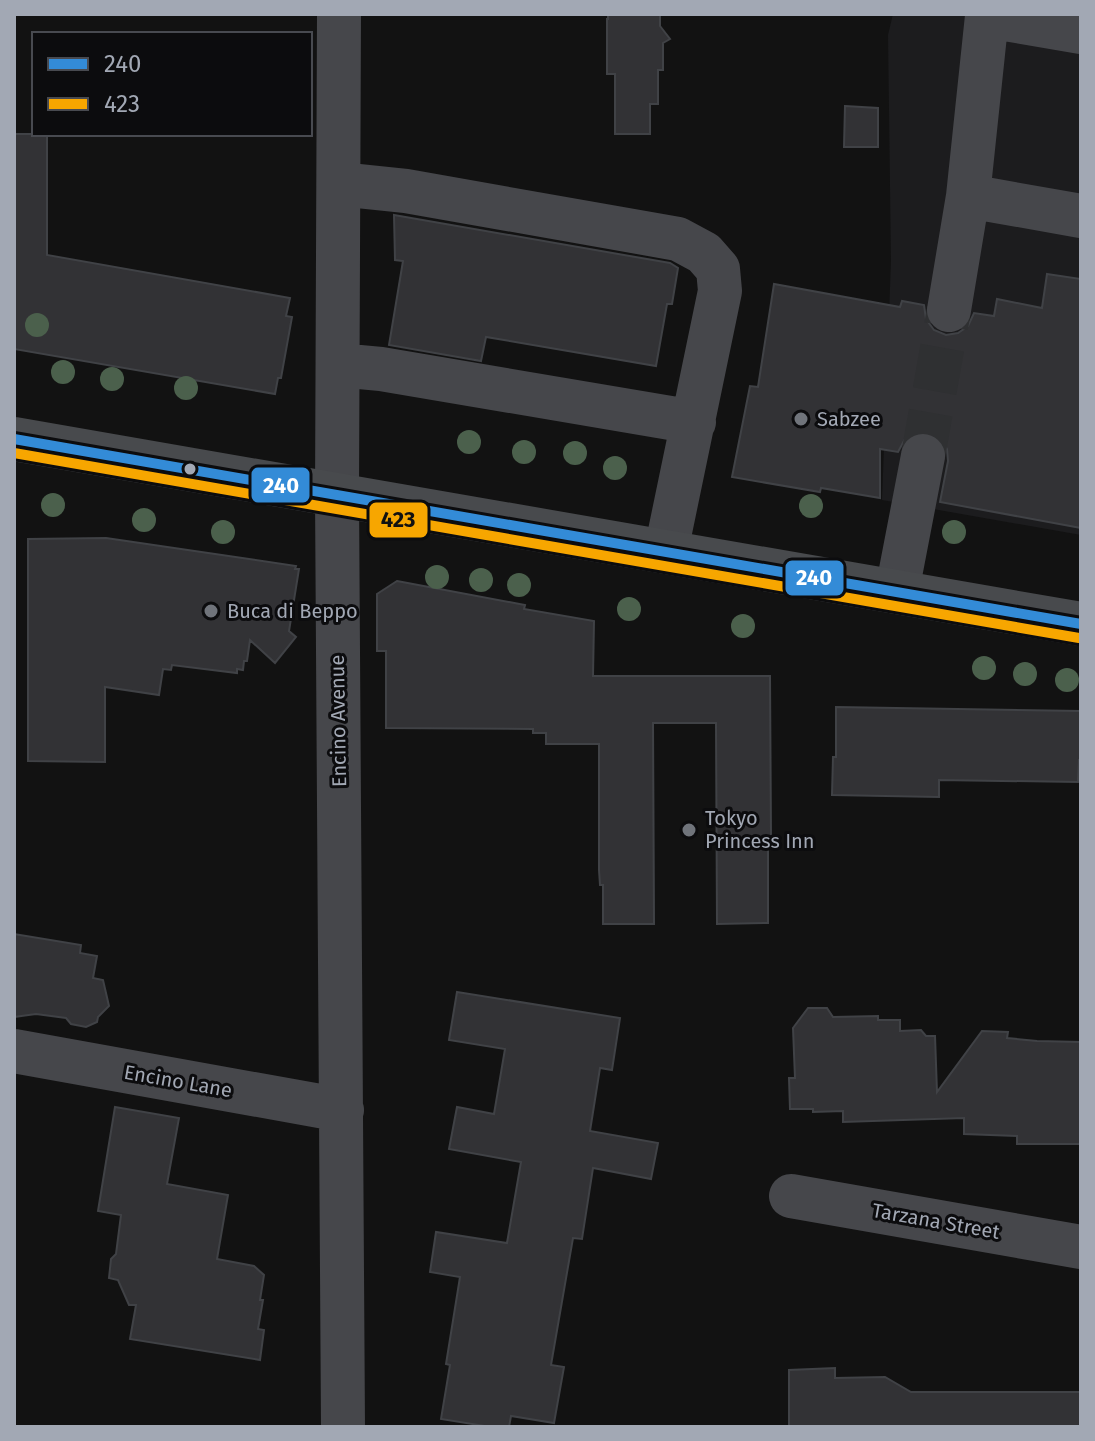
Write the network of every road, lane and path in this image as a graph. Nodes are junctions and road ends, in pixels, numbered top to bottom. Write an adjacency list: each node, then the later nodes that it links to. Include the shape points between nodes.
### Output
1 (339, 14): 4 (street, Encino Avenue)
2 (987, 16): 3 (street); 5 (street)
3 (1081, 32)
4 (339, 184): 8 (street, Encino Avenue); 9 (street, via 678,239 704,253 718,269 720,291)
5 (968, 196): 6 (street); 7 (street)
6 (1081, 216)
7 (949, 310)
8 (338, 365): 9 (street); 12 (street, Encino Avenue)
9 (694, 422): 13 (street)
10 (14, 439): 12 (main road)
11 (923, 456): 14 (street)
12 (337, 495): 13 (main road); 17 (street, Encino Avenue)
13 (666, 551): 14 (main road)
14 (897, 591): 15 (main road)
15 (1081, 624)
16 (14, 1051): 17 (street, Encino Lane)
17 (342, 1110): 20 (street, Encino Avenue)
18 (791, 1196): 19 (street, Tarzana Street)
19 (1081, 1247)
20 (343, 1427)

